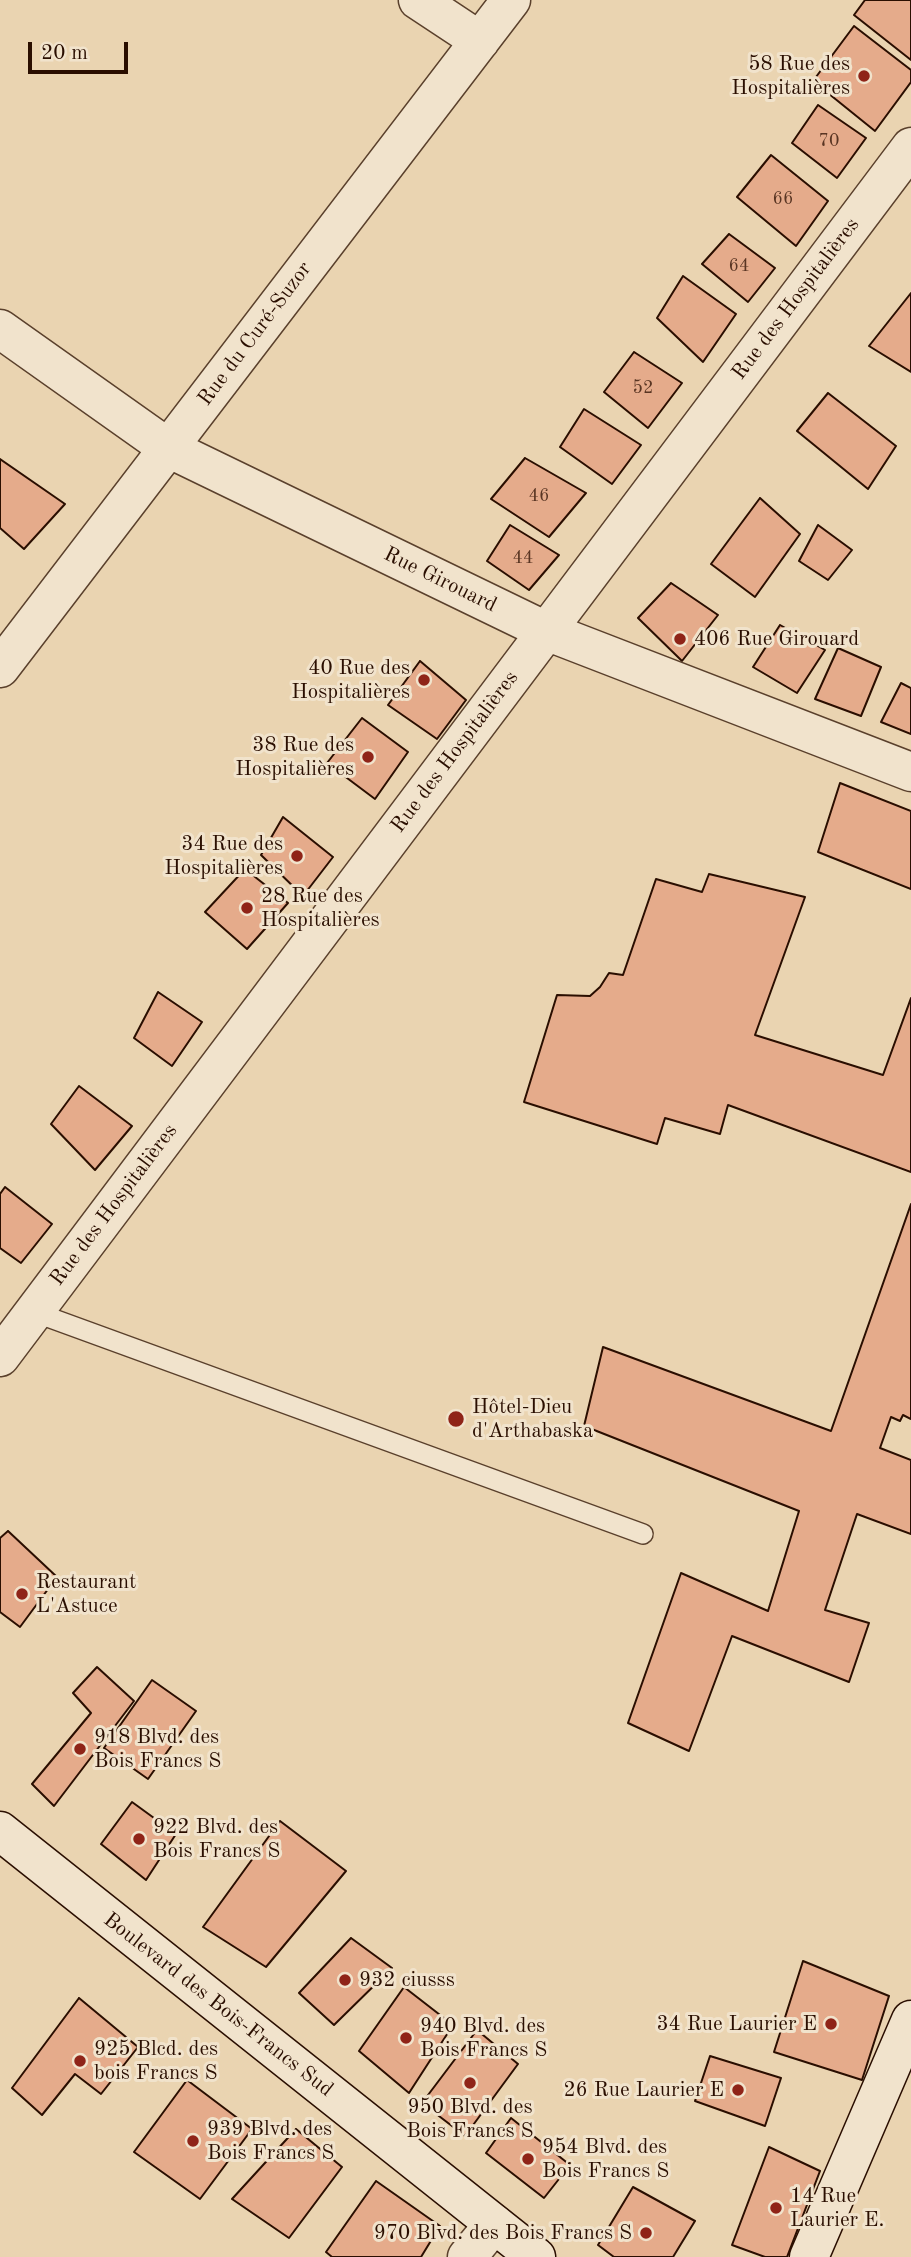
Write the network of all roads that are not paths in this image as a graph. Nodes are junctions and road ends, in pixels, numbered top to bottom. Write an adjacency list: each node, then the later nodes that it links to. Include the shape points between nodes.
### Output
1 (418, 0): 3 (street)
2 (511, 0): 3 (street, Rue du Curé-Suzor)
3 (480, 41): 6 (street, Rue du Curé-Suzor)
4 (911, 147): 7 (street, Rue des Hospitalières)
5 (0, 329): 6 (street, Rue Girouard)
6 (168, 448): 7 (street, Rue Girouard); 8 (street, Rue du Curé-Suzor)
7 (546, 631): 9 (street, Rue Girouard); 10 (street, Rue des Hospitalières)
8 (0, 668)
9 (911, 772)
10 (34, 1311): 11 (street, Rue des Hospitalières); 12 (lane)
11 (0, 1357)
12 (643, 1534)
13 (0, 1831): 15 (street, Boulevard des Bois-Francs Sud)
14 (911, 2020): 18 (street)
15 (494, 2224): 16 (street); 17 (street, Boulevard des Bois-Francs Sud)
16 (467, 2257)
17 (536, 2257)
18 (808, 2257)

